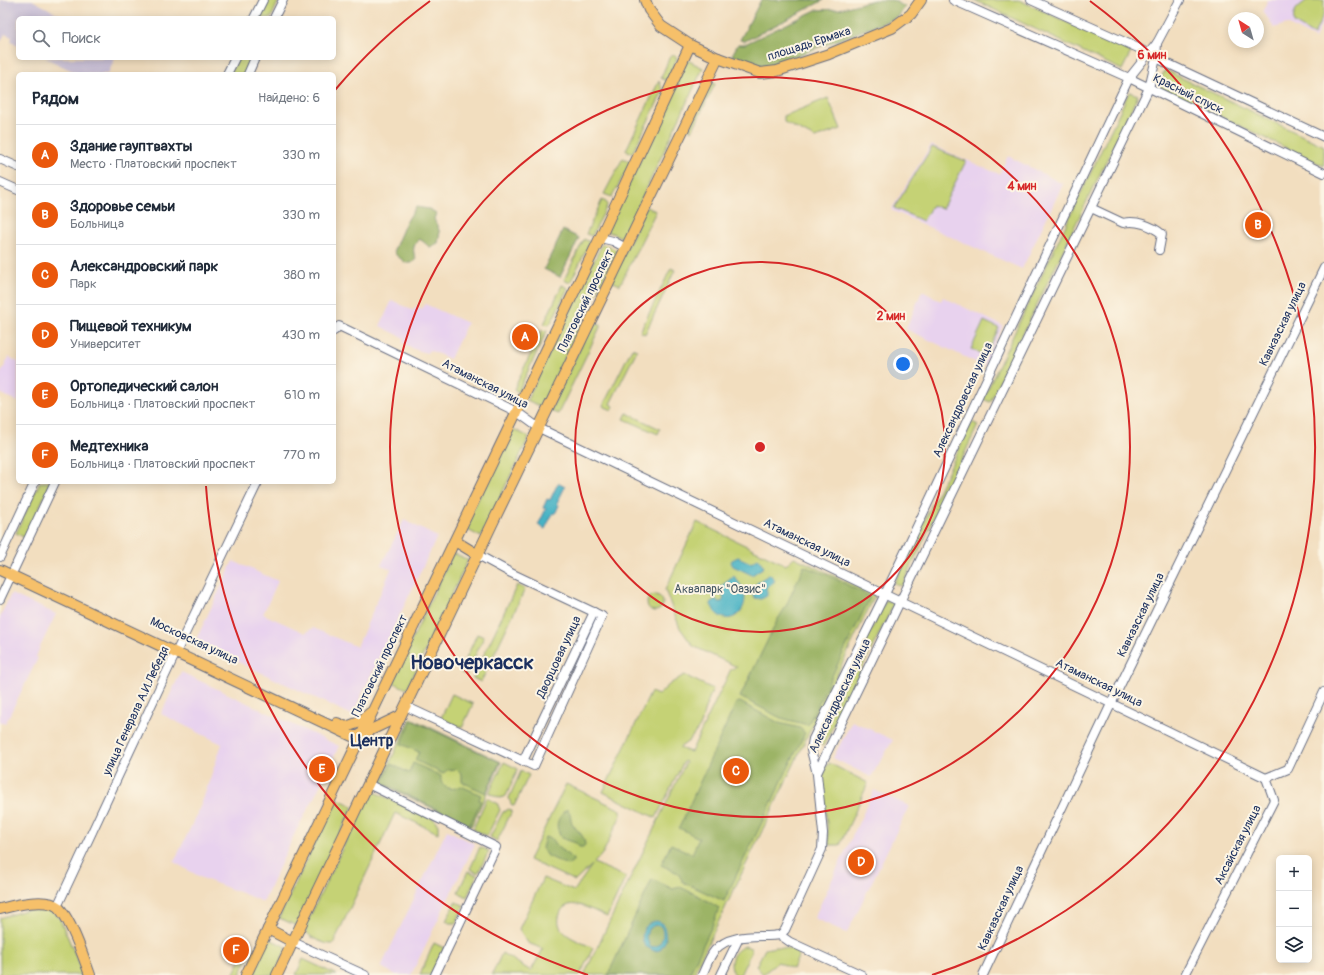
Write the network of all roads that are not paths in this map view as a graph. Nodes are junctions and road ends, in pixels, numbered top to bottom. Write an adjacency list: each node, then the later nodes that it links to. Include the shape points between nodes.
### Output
1 (262, 0): 8 (street)
2 (283, 0): 9 (street)
3 (645, 0): 11 (main road, площадь Ермака, via 661,26)
4 (921, 0): 13 (main road, площадь Ермака, via 911,14 892,28 829,54 777,71 760,73)
5 (953, 0): 19 (street, Красный спуск)
6 (1031, 0): 12 (street, Красный спуск)
7 (1180, 0): 10 (street, Александровская улица)
8 (255, 16)
9 (275, 16)
10 (1157, 43): 12 (street, Александровская улица); 14 (street, Александровская улица)
11 (690, 44): 13 (main road, площадь Ермака); 28 (main road, Платовский проспект)
12 (1148, 53): 14 (street, Красный спуск); 19 (street, Александровская улица)
13 (718, 58): 29 (main road, Платовский проспект)
14 (1156, 58): 20 (street, Александровская улица); 21 (street, Красный спуск)
15 (234, 60): 17 (street)
16 (254, 60): 18 (street)
17 (229, 72)
18 (249, 72)
19 (1129, 78): 20 (street, Красный спуск); 44 (street, Александровская улица)
20 (1149, 88): 24 (street, Красный спуск); 27 (street, Александровская улица)
21 (1324, 137)
22 (0, 159): 23 (street)
23 (16, 167)
24 (1324, 173)
25 (0, 182): 26 (street)
26 (16, 189)
27 (1091, 208): 30 (street, via 1123,223 1131,221 1154,228 1162,234); 46 (street, Александровская улица)
28 (600, 238): 29 (street); 33 (main road, Платовский проспект)
29 (626, 248): 34 (main road, Платовский проспект)
30 (1159, 250)
31 (1324, 268): 50 (street, Кавказская улица)
32 (336, 324): 33 (street, Атаманская улица)
33 (517, 412): 34 (street, Атаманская улица); 38 (main road, Платовский проспект)
34 (539, 428): 39 (main road, Платовский проспект); 44 (street, Атаманская улица)
35 (34, 484): 40 (street)
36 (54, 484): 43 (street)
37 (257, 484): 48 (street, улица Генерала А.И.Лебедя)
38 (455, 541): 39 (main road); 52 (main road, Платовский проспект)
39 (478, 555): 47 (street); 51 (main road, Платовский проспект)
40 (0, 556)
41 (0, 566): 43 (main road, Московская улица)
42 (0, 570): 43 (main road, Московская улица)
43 (12, 574): 45 (street); 48 (main road, Московская улица)
44 (885, 594): 46 (street, Атаманская улица); 58 (street, Александровская улица, via 813,739 812,750)
45 (0, 599)
46 (900, 601): 50 (street, Атаманская улица); 58 (street, Александровская улица)
47 (594, 612): 57 (street, Дворцовая улица); 57 (street, Дворцовая улица, via 602,616 534,766)
48 (177, 650): 52 (main road, Московская улица, via 346,727 360,722); 54 (main road, Московская улица); 61 (street, улица Генерала А.И.Лебедя)
49 (1323, 697): 59 (street, via 1288,770)
50 (1112, 702): 59 (street, Атаманская улица); 75 (street, Кавказская улица)
51 (405, 706): 53 (main road, Платовский проспект); 57 (street)
52 (374, 710): 55 (main road, Платовский проспект)
53 (400, 716): 55 (main road); 60 (main road, Платовский проспект)
54 (344, 732): 55 (main road, Московская улица, via 352,736); 56 (main road, via 352,744)
55 (362, 734): 56 (main road, Платовский проспект)
56 (352, 755): 63 (main road, Платовский проспект)
57 (524, 761)
58 (817, 774): 64 (street, Александровская улица, via 822,849 785,930)
59 (1266, 778): 76 (street, Аксайская улица, via 1274,800)
60 (368, 784): 66 (main road, Платовский проспект); 71 (street, via 496,847)
61 (57, 907): 62 (main road, via 40,902); 67 (main road, via 70,926)
62 (0, 909)
63 (268, 929): 66 (main road); 68 (main road, Платовский проспект)
64 (780, 935): 65 (street); 74 (street)
65 (739, 938): 72 (street, via 715,949); 73 (street)
66 (293, 942): 69 (main road, Платовский проспект); 70 (street)
67 (90, 975)
68 (246, 975)
69 (277, 975)
70 (365, 975)
71 (435, 975)
72 (702, 975)
73 (721, 975)
74 (862, 975)
75 (983, 975)
76 (1185, 975)

